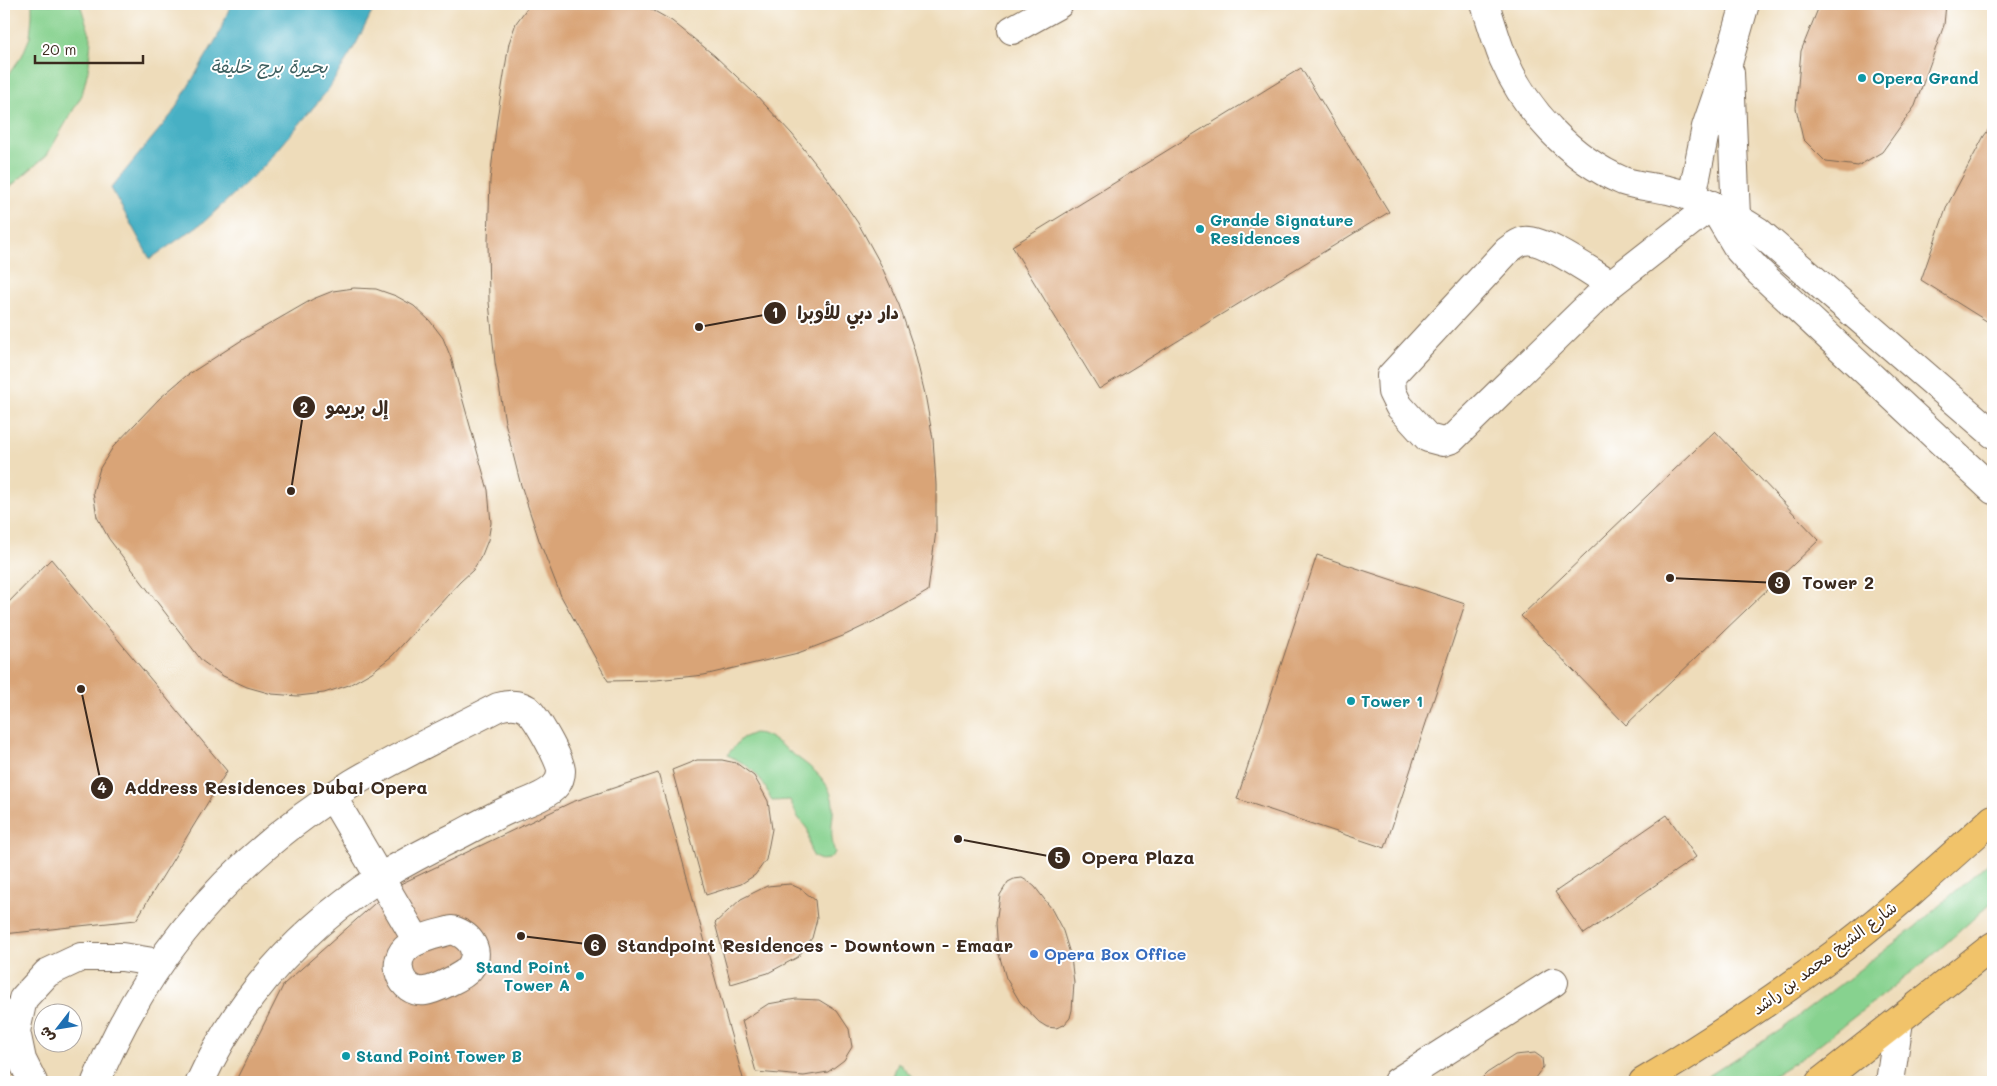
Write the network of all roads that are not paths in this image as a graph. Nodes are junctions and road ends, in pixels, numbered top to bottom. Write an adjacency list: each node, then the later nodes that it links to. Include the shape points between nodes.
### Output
1 (1059, 4): 4 (street)
2 (1485, 4): 6 (street, via 1504,60 1519,87 1540,117 1565,143 1594,166 1625,181)
3 (1745, 4): 5 (street)
4 (1012, 30)
5 (1729, 60): 6 (street); 6 (street, via 1706,127)
6 (1713, 206): 7 (street); 8 (street, via 1779,247); 9 (street, via 1739,250 1757,270)
7 (1611, 284): 7 (street, via 1539,243 1526,240 1515,245 1391,376 1392,392 1399,406 1428,438 1443,442 1452,439)
8 (1993, 434)
9 (1993, 490)
10 (332, 796): 12 (street); 12 (street, via 498,707 518,705 534,716 561,770 556,786); 15 (street, via 282,832 230,879 200,910)
11 (1993, 819): 22 (main road, شارع الشيخ محمد بن راشد, via 1922,883 1844,946 1758,1008)
12 (380, 878): 13 (street); 20 (street, via 329,914 280,960 234,1020)
13 (417, 941)
14 (1993, 946): 17 (main road)
15 (159, 963): 18 (street, via 122,957 81,957 47,973 23,999 16,1031 22,1060); 19 (street, via 132,1007)
16 (1554, 982): 21 (street)
17 (1899, 1021): 23 (main road); 24 (street)
18 (33, 1082)
19 (96, 1082)
20 (200, 1082)
21 (1397, 1082)
22 (1643, 1082)
23 (1820, 1082)
24 (1890, 1082)

